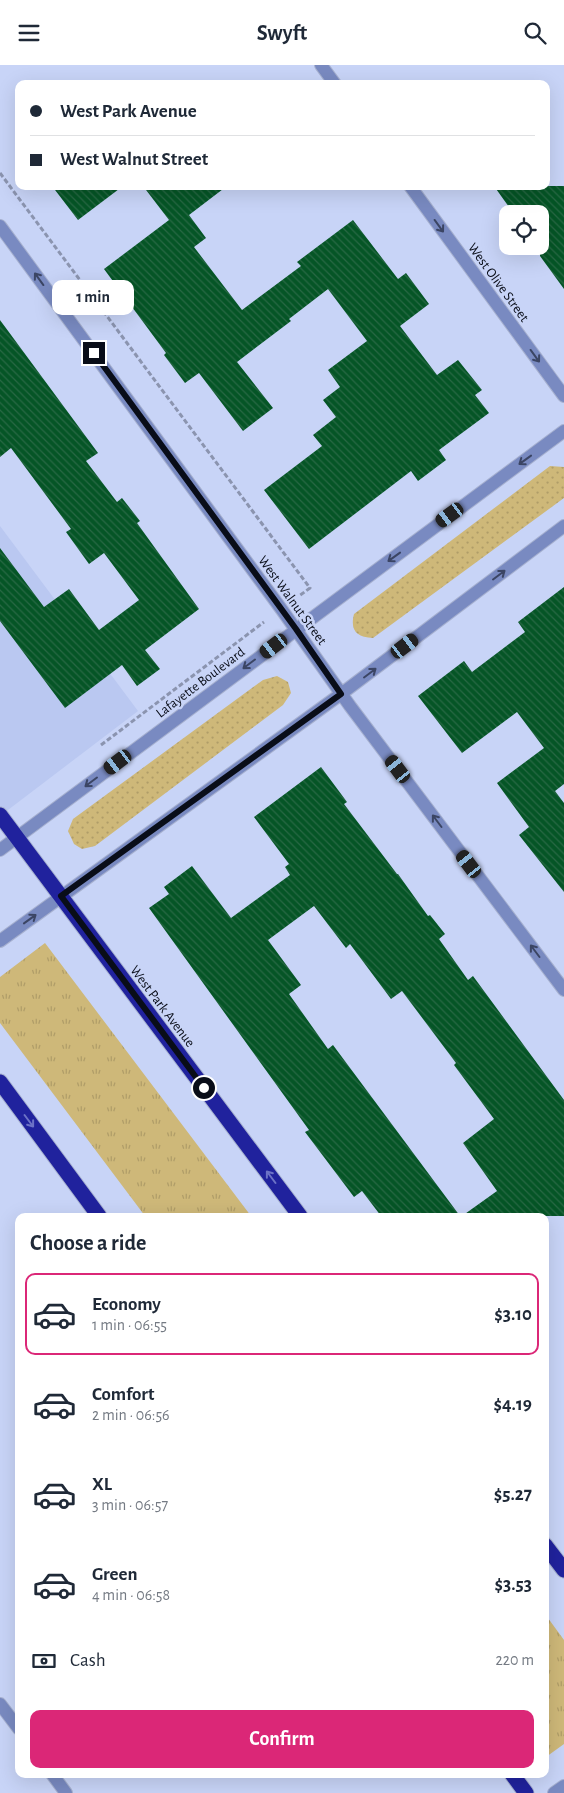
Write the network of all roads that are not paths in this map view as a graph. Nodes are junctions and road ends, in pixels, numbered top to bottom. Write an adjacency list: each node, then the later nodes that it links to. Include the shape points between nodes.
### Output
1 (321, 65): 2 (street)
2 (332, 80)
3 (413, 190): 5 (street, West Olive Street, one-way to 5)
4 (0, 225): 8 (street, West Walnut Street, one-way to 4)
5 (564, 396)
6 (564, 431): 8 (street, Lafayette Boulevard, one-way to 8)
7 (564, 526): 9 (street, one-way to 7)
8 (296, 629): 9 (street, West Walnut Street); 11 (street, Lafayette Boulevard, one-way to 11)
9 (341, 694): 13 (street); 15 (street, West Walnut Street, one-way to 9)
10 (0, 815): 11 (highway, West Park Avenue)
11 (17, 837): 12 (street, Lafayette Boulevard); 13 (highway, West Park Avenue)
12 (0, 850)
13 (61, 896): 14 (street, one-way to 13); 18 (highway, West Park Avenue, one-way to 13)
14 (0, 941)
15 (564, 990)
16 (0, 1082): 17 (highway, one-way to 17)
17 (97, 1213)
18 (298, 1213)
19 (549, 1550): 20 (highway)
20 (564, 1570)
21 (0, 1704): 22 (street)
22 (15, 1724)
23 (55, 1778): 26 (street)
24 (515, 1778): 27 (highway)
25 (564, 1785): 28 (street)
26 (66, 1793)
27 (526, 1793)
28 (554, 1793)

